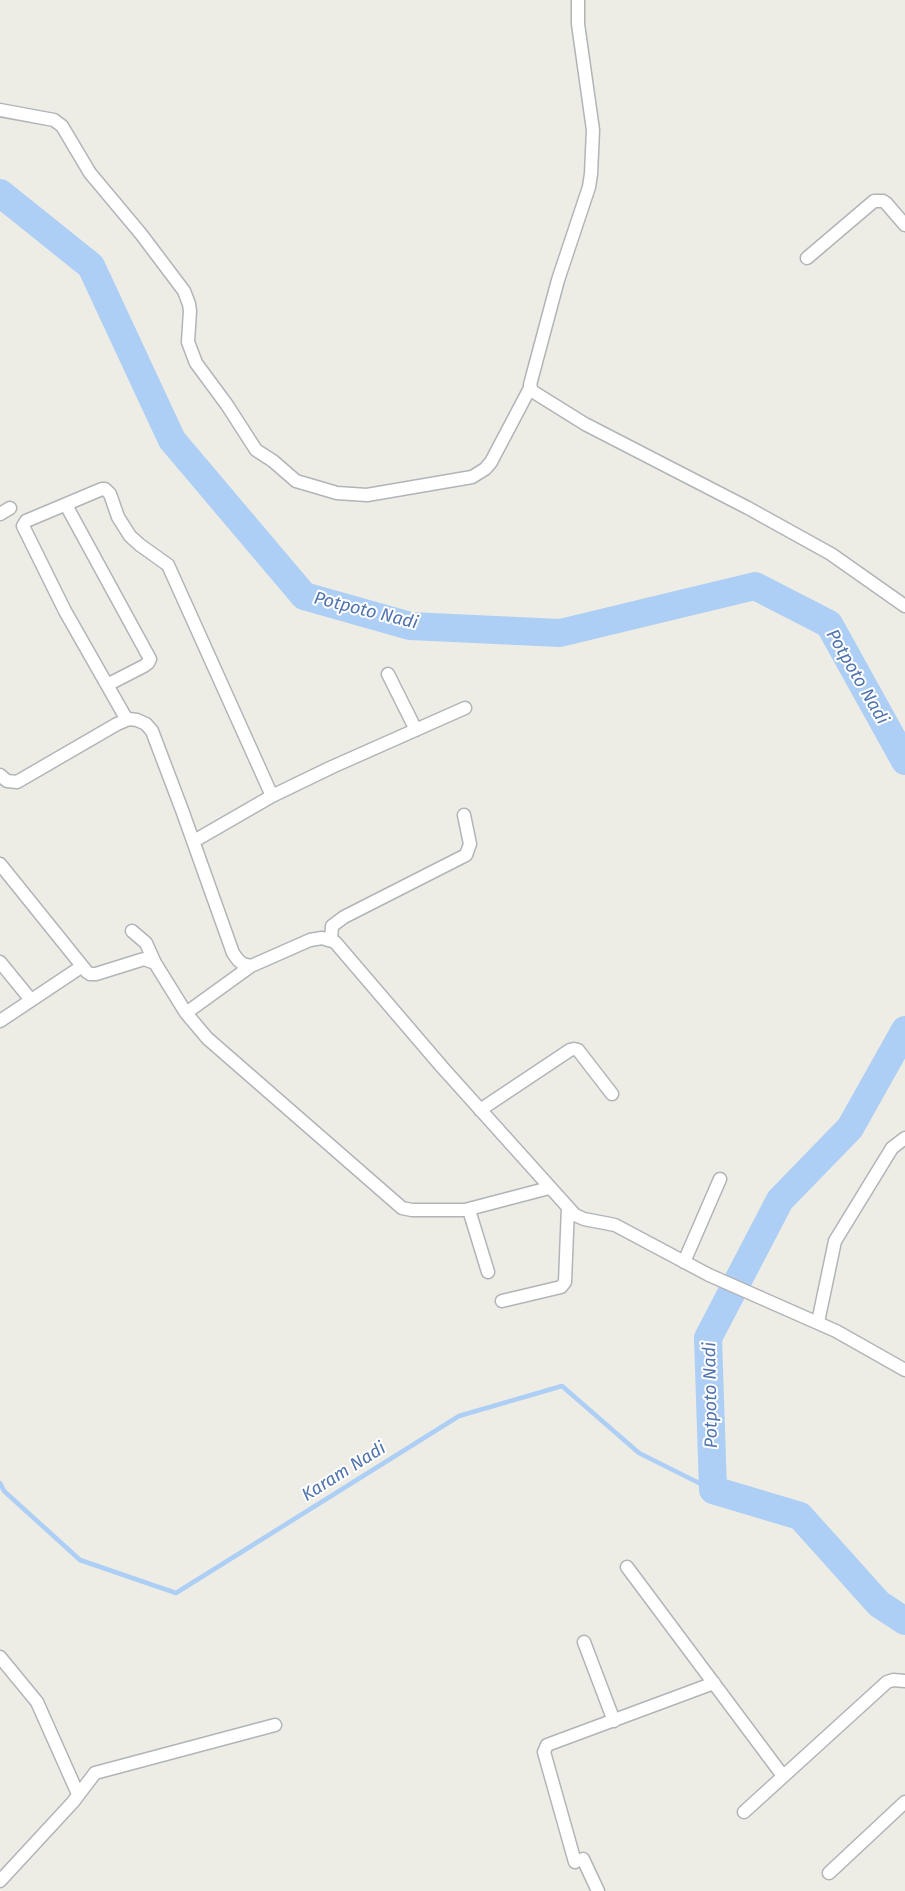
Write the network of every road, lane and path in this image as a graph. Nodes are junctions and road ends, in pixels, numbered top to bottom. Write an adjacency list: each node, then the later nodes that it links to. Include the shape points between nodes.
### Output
1 (578, 0): 5 (street, via 578,24 593,130 591,174 558,280 533,374)
2 (0, 110): 5 (street, via 54,120 62,126 90,173 184,291 190,311 188,342 196,363 256,450 296,481 337,493 367,495 472,477 492,462)
3 (905, 225): 4 (street, via 886,203 874,201)
4 (807, 258)
5 (532, 391): 8 (street, via 585,424 831,554)
6 (53, 496): 7 (street)
7 (64, 506): 10 (street, via 150,660); 10 (street, via 26,521 23,528); 17 (street, via 105,489 130,536 168,565)
8 (905, 606)
9 (388, 674): 13 (street)
10 (107, 685): 12 (street)
11 (465, 708): 13 (street)
12 (127, 720): 15 (street); 19 (street, via 137,720 152,731)
13 (416, 730): 17 (street)
14 (0, 775): 15 (street)
15 (12, 782): 16 (street)
16 (0, 790)
17 (272, 796): 19 (street)
18 (464, 815): 22 (street, via 470,844 466,855 344,917 332,926)
19 (194, 841): 25 (street, via 233,953 243,964)
20 (0, 864): 26 (street)
21 (132, 931): 24 (street, via 146,943)
22 (331, 940): 25 (street, via 310,940); 31 (street, via 338,944)
23 (0, 962): 27 (street)
24 (155, 963): 26 (street, via 144,959 93,974); 28 (street)
25 (251, 966): 28 (street)
26 (81, 967): 27 (street)
27 (31, 1000): 29 (street)
28 (186, 1013): 36 (street, via 207,1038 396,1204 412,1210)
29 (0, 1021)
30 (612, 1094): 31 (street, via 574,1049)
31 (480, 1110): 34 (street)
32 (905, 1138): 40 (street, via 892,1148 835,1241)
33 (720, 1179): 37 (street)
34 (549, 1188): 35 (street); 36 (street)
35 (568, 1207): 37 (street, via 579,1217 615,1225); 39 (street, via 564,1284)
36 (469, 1210): 38 (street)
37 (684, 1262): 40 (street)
38 (488, 1272)
39 (502, 1301)
40 (818, 1322): 41 (street)
41 (905, 1370)
42 (627, 1566): 46 (street)
43 (584, 1642): 47 (street)
44 (0, 1657): 50 (street, via 37,1702)
45 (905, 1682): 49 (street, via 887,1682)
46 (714, 1683): 47 (street); 49 (street)
47 (614, 1721): 55 (street, via 550,1743 544,1748 579,1861)
48 (275, 1725): 50 (street, via 101,1770)
49 (783, 1776): 52 (street)
50 (78, 1794): 54 (street)
51 (905, 1802): 53 (street)
52 (744, 1812)
53 (829, 1873)
54 (0, 1881)
55 (598, 1891)

